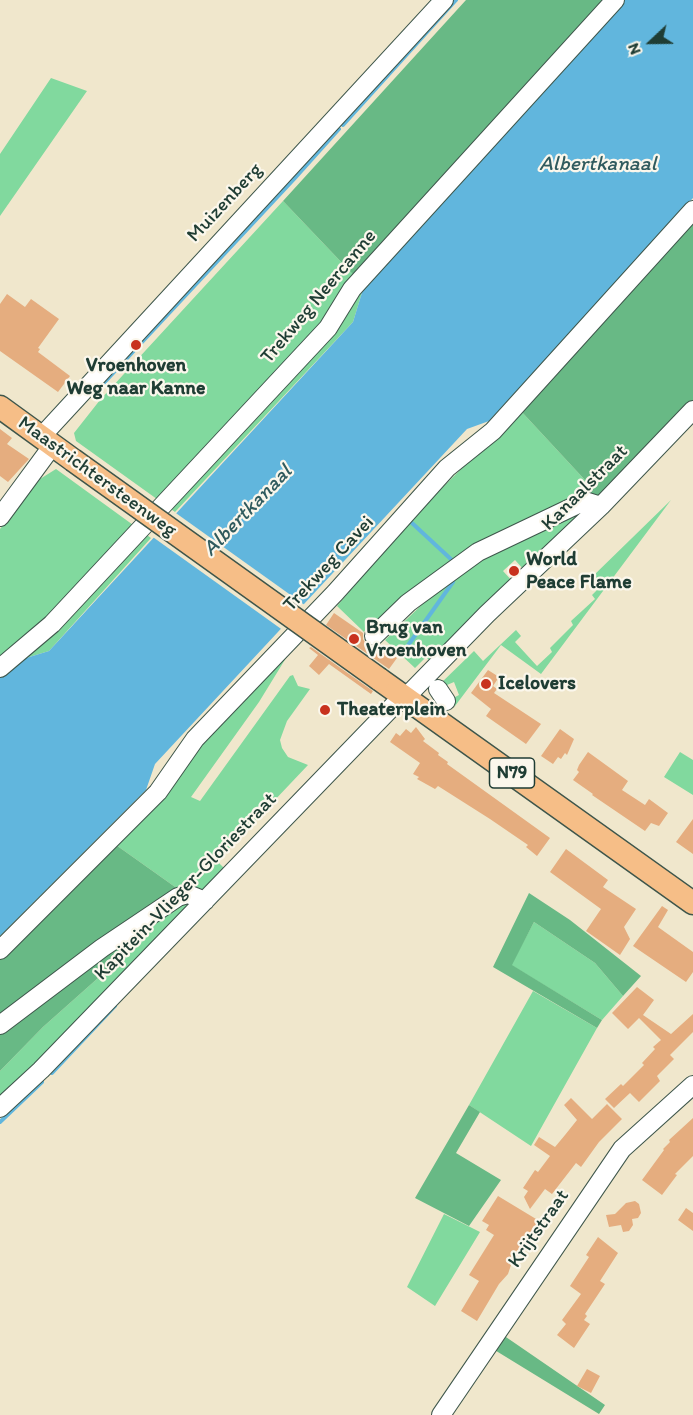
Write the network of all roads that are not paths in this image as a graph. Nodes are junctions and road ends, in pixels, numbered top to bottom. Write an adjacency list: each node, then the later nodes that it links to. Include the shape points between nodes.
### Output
1 (444, 0): 6 (street, Muizenberg)
2 (615, 0): 10 (street, Trekweg Neercanne, via 352,289 328,328 52,624)
3 (693, 210): 14 (street, Trekweg Cavei, via 493,431 447,468 335,593 195,739 158,792)
4 (0, 407): 6 (main road, Maastrichtersteenweg / N79)
5 (693, 410): 7 (street, Kanaalstraat)
6 (47, 441): 8 (street, Muizenberg, via 35,472); 11 (main road, Maastrichtersteenweg / N79, bridge)
7 (601, 506): 9 (street, via 585,501 478,552 408,603); 11 (street, Kanaalstraat)
8 (0, 517)
9 (374, 636)
10 (0, 668)
11 (405, 698): 12 (street, Kapitein-Vlieger-Gloriestraat); 13 (main road, Maastrichtersteenweg / N79)
12 (205, 901): 15 (street, via 188,894 178,897); 17 (street, Kapitein-Vlieger-Gloriestraat)
13 (693, 903)
14 (0, 950)
15 (0, 1024)
16 (693, 1085): 18 (street, Krijtstraat, via 622,1149)
17 (0, 1108)
18 (441, 1415)

